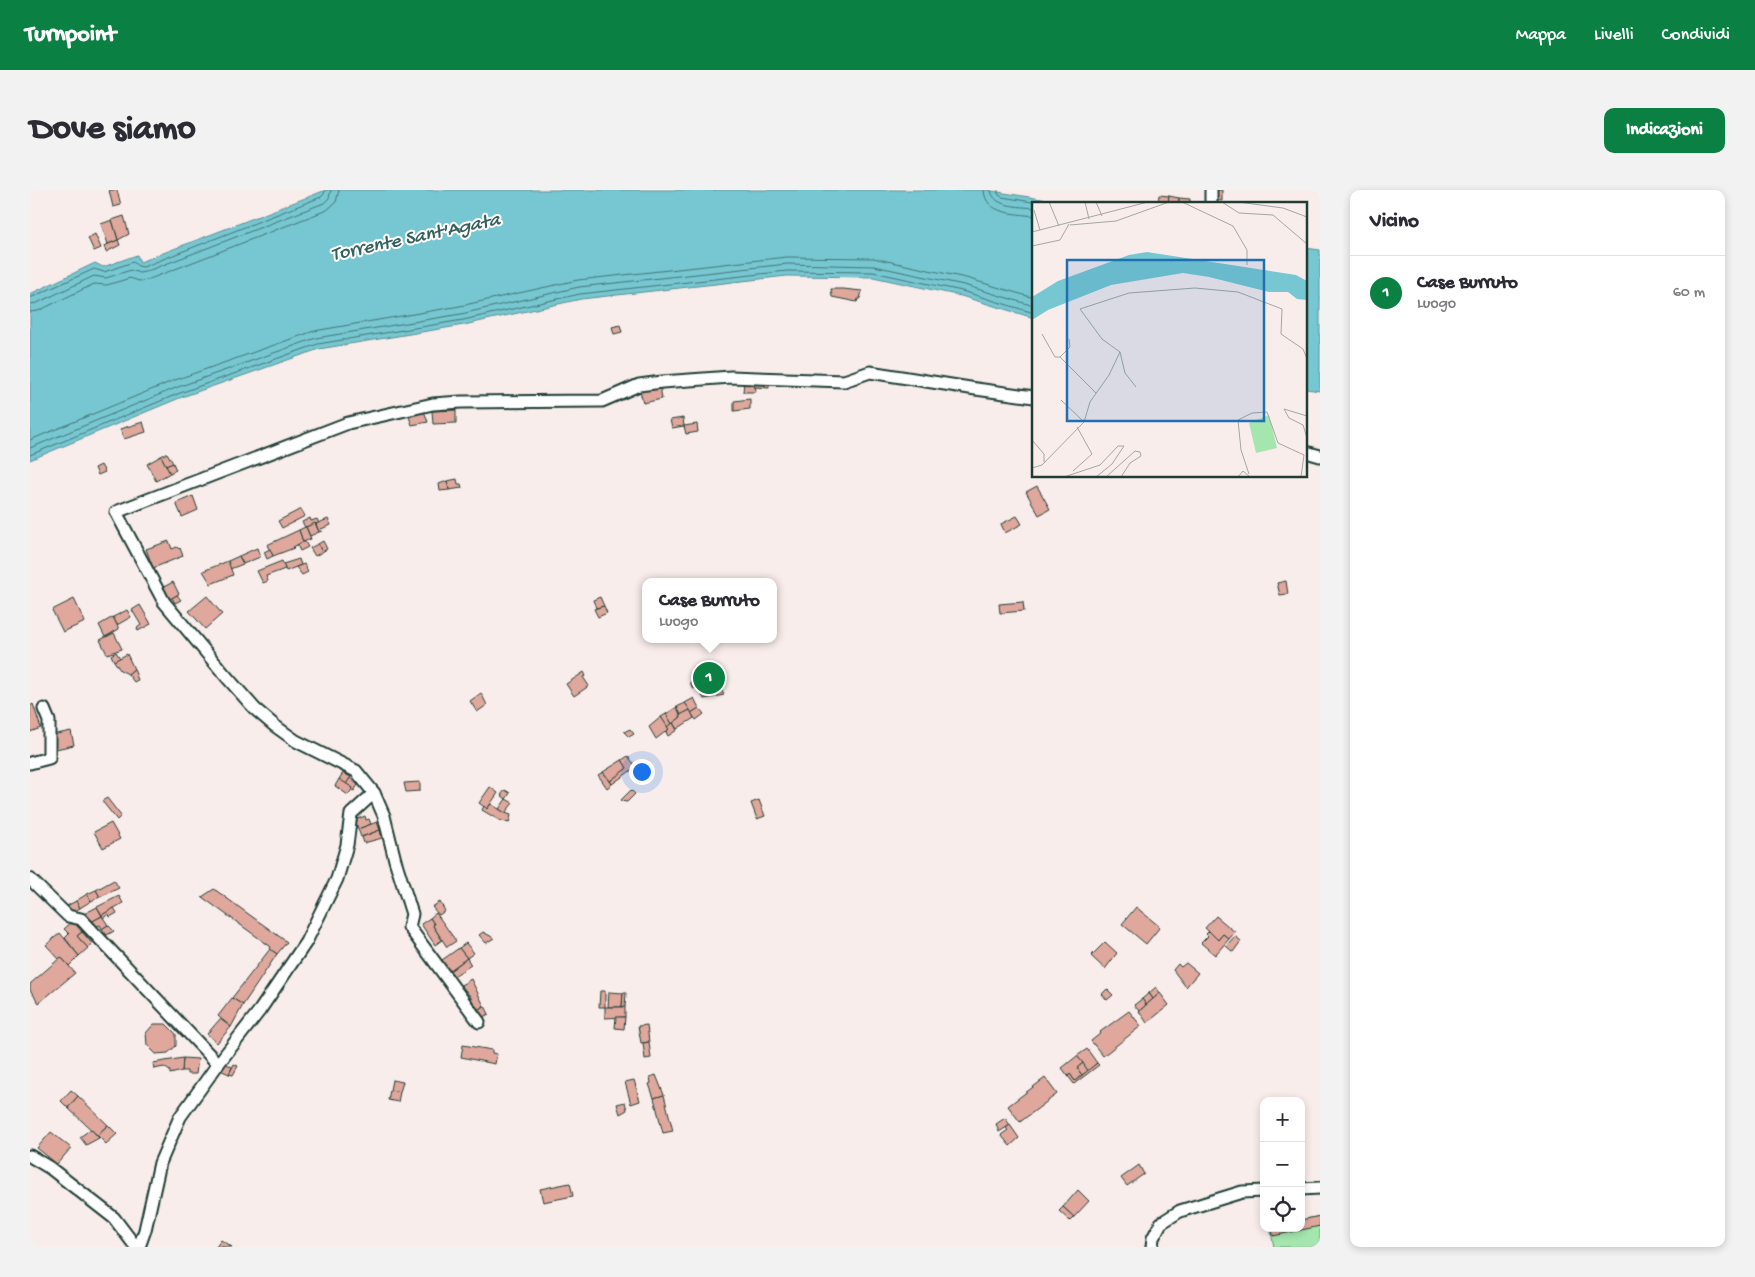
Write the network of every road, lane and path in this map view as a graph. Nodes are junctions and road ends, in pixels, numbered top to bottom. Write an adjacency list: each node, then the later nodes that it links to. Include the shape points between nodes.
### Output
1 (1032, 396): 4 (street, via 870,372 844,381 731,377 662,382 639,385 602,401 433,404 348,423 116,512 164,602 255,709 296,740 356,771)
2 (44, 709): 3 (street, via 49,722 49,758)
3 (30, 763)
4 (374, 793): 6 (street, via 384,816 412,914 409,927); 7 (street, via 351,814 347,845 337,879 306,942)
5 (30, 879): 7 (street, via 68,916 81,920)
6 (479, 1022)
7 (218, 1064): 12 (street, via 180,1118 160,1163)
8 (30, 1156): 12 (street, via 114,1218)
9 (1320, 1188): 10 (street)
10 (1305, 1189)
11 (1260, 1191): 13 (street, via 1242,1192 1180,1210 1161,1223)
12 (138, 1247)
13 (1152, 1247)

